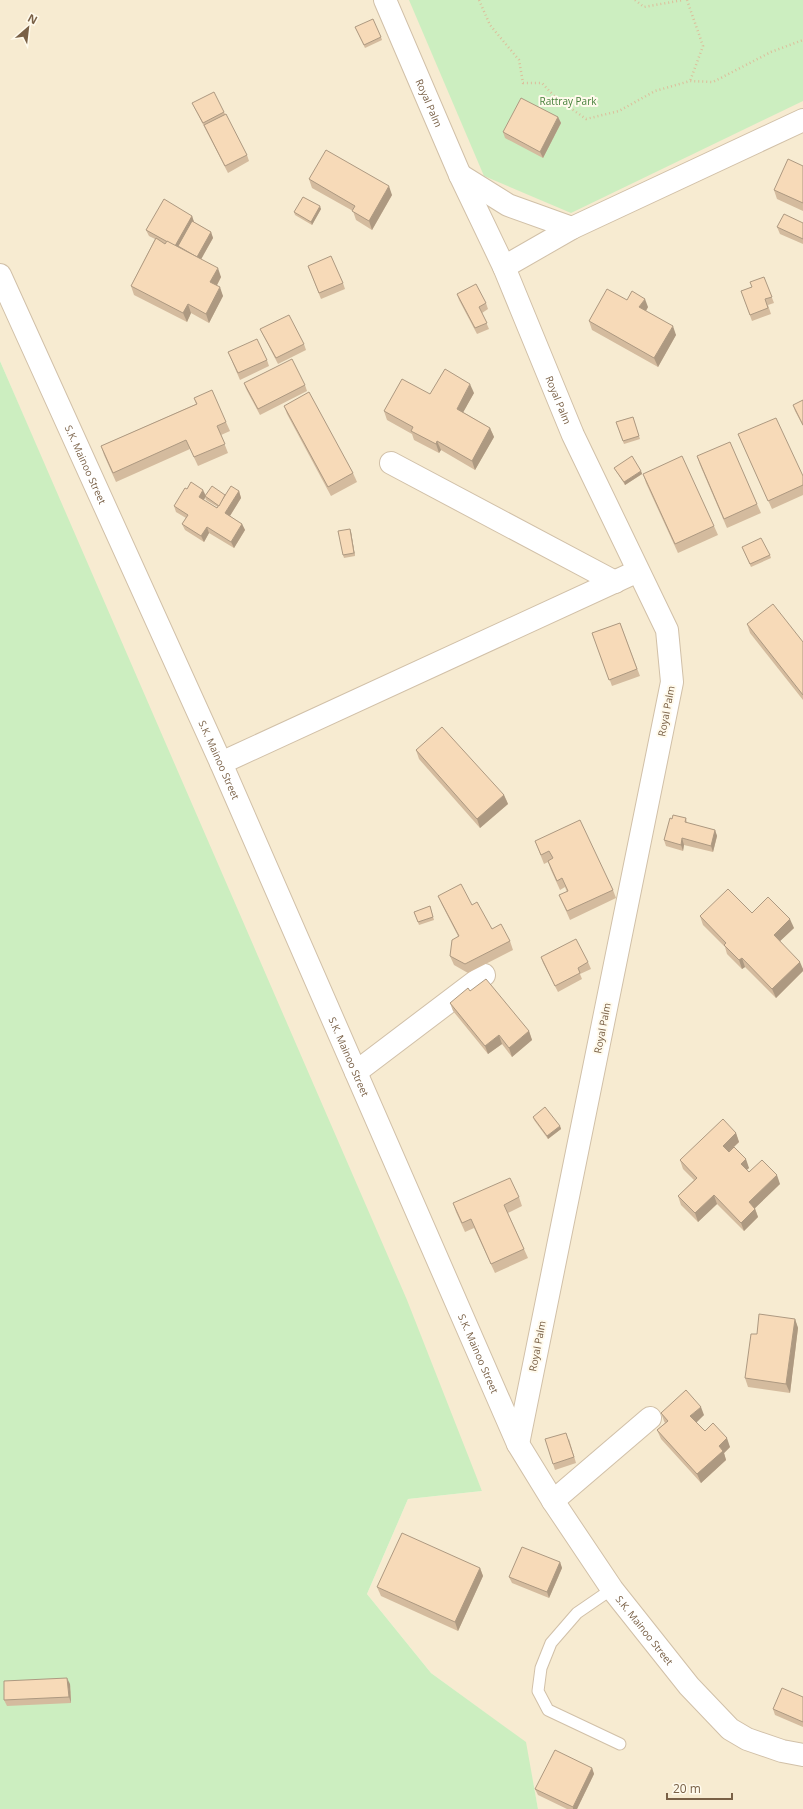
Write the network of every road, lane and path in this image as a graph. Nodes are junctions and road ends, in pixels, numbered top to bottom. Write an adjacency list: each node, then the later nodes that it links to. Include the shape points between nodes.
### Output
1 (385, 0): 9 (street, Royal Palm)
2 (479, 0): 7 (path, via 490,25 519,60 523,83 542,83 555,97 586,119 618,111 655,91)
3 (635, 0): 4 (path, via 644,8)
4 (683, 0)
5 (687, 0): 7 (path, via 703,46)
6 (803, 40): 7 (path, via 771,52 713,82)
7 (690, 82)
8 (803, 120): 10 (street)
9 (460, 175): 10 (street, via 508,205); 11 (street, Royal Palm)
10 (572, 228): 11 (street)
11 (504, 267): 14 (street, Royal Palm, via 573,435)
12 (0, 275): 16 (street, S.K. Mainoo Street)
13 (391, 463): 15 (street)
14 (638, 571): 15 (street); 20 (street, Royal Palm, via 667,630 672,682)
15 (615, 582): 16 (street)
16 (221, 763): 18 (street, S.K. Mainoo Street)
17 (484, 975): 18 (street)
18 (356, 1072): 20 (street, S.K. Mainoo Street)
19 (650, 1418): 21 (street)
20 (518, 1444): 21 (street, S.K. Mainoo Street)
21 (552, 1501): 22 (street, S.K. Mainoo Street)
22 (612, 1589): 23 (lane, via 577,1612 551,1643 541,1668 538,1691 548,1710); 24 (street, S.K. Mainoo Street, via 688,1686 730,1729 747,1739)
23 (620, 1744)
24 (803, 1755)

